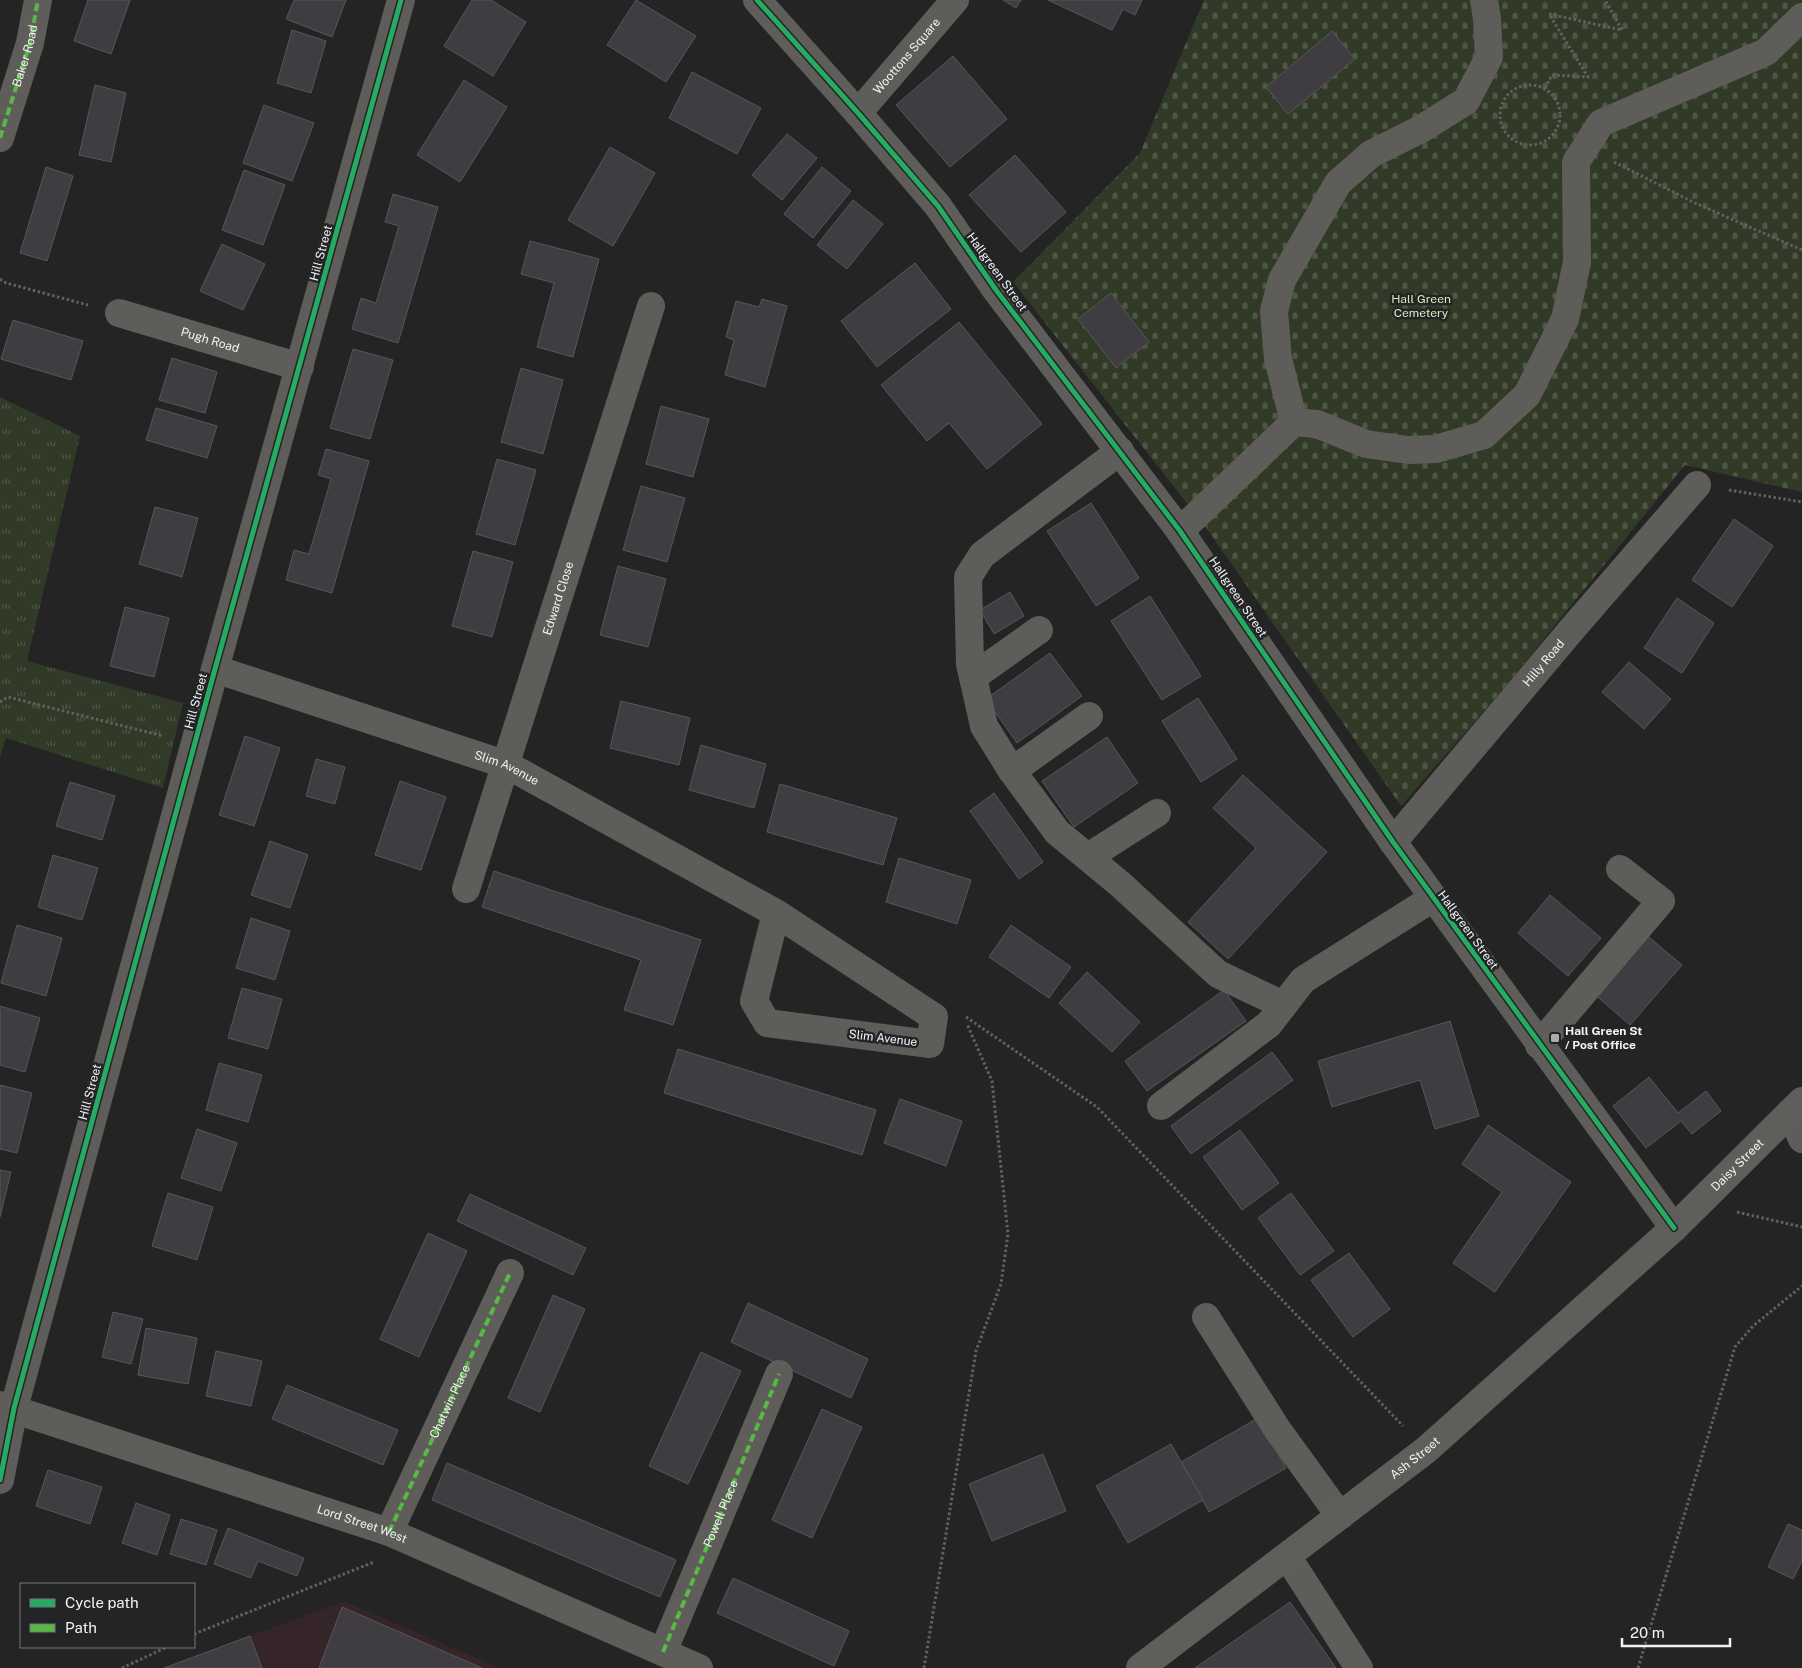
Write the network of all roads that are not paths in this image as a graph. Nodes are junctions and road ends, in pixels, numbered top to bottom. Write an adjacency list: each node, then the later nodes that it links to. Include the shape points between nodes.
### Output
1 (38, 0): 8 (street, Baker Road, via 30,43)
2 (401, 0): 11 (street, Hill Street)
3 (757, 0): 7 (street, Hallgreen Street)
4 (955, 0): 7 (street, Woottons Square)
5 (1484, 0): 12 (street, via 1489,58 1466,101 1421,130 1371,154 1338,183 1282,280 1274,311 1277,349)
6 (1802, 16): 12 (street, via 1766,52 1601,123 1576,162 1577,262 1565,319 1527,395 1484,435 1436,449 1408,450 1366,444 1317,424)
7 (858, 113): 13 (street, Hallgreen Street, via 938,206 996,290)
8 (0, 138)
9 (651, 306): 20 (street, Edward Close)
10 (119, 314): 11 (street, Pugh Road)
11 (300, 367): 17 (street, Hill Street)
12 (1294, 422): 15 (street)
13 (1120, 451): 15 (street, Hallgreen Street); 18 (street, via 982,555 968,577)
14 (1697, 486): 23 (street, Hilly Road)
15 (1180, 531): 23 (street, Hallgreen Street)
16 (1039, 630): 18 (street)
17 (215, 669): 20 (street, Slim Avenue); 38 (street, Hill Street)
18 (973, 677): 21 (street, via 984,726)
19 (1089, 716): 21 (street)
20 (507, 765): 26 (street, Edward Close); 28 (street, Slim Avenue)
21 (1012, 771): 24 (street, via 1057,832)
22 (1157, 813): 24 (street)
23 (1393, 842): 27 (street, Hallgreen Street)
24 (1088, 857): 29 (street, via 1218,974)
25 (1620, 869): 30 (street, via 1661,901)
26 (466, 889)
27 (1433, 898): 29 (street, via 1302,980); 30 (street, Hallgreen Street)
28 (776, 913): 28 (street, Slim Avenue, via 934,1017 930,1044 767,1023 754,1001)
29 (1283, 1005): 31 (street, via 1269,1024)
30 (1539, 1045): 34 (street, Hallgreen Street)
31 (1161, 1106)
32 (1796, 1107): 33 (street); 34 (main road, Daisy Street)
33 (1802, 1139)
34 (1674, 1228): 40 (main road, Ash Street, via 1426,1450)
35 (510, 1273): 41 (street, Chatwin Place)
36 (1206, 1317): 40 (street, via 1277,1429)
37 (779, 1374): 43 (street, Powell Place)
38 (7, 1406): 39 (street, Hill Street); 41 (street, Lord Street West)
39 (0, 1480)
40 (1340, 1516): 42 (main road, Ash Street)
41 (389, 1532): 43 (street, Lord Street West)
42 (1288, 1556): 45 (main road, Ash Street); 46 (street)
43 (663, 1652): 44 (street, Lord Street West)
44 (699, 1668)
45 (1140, 1668)
46 (1359, 1668)

